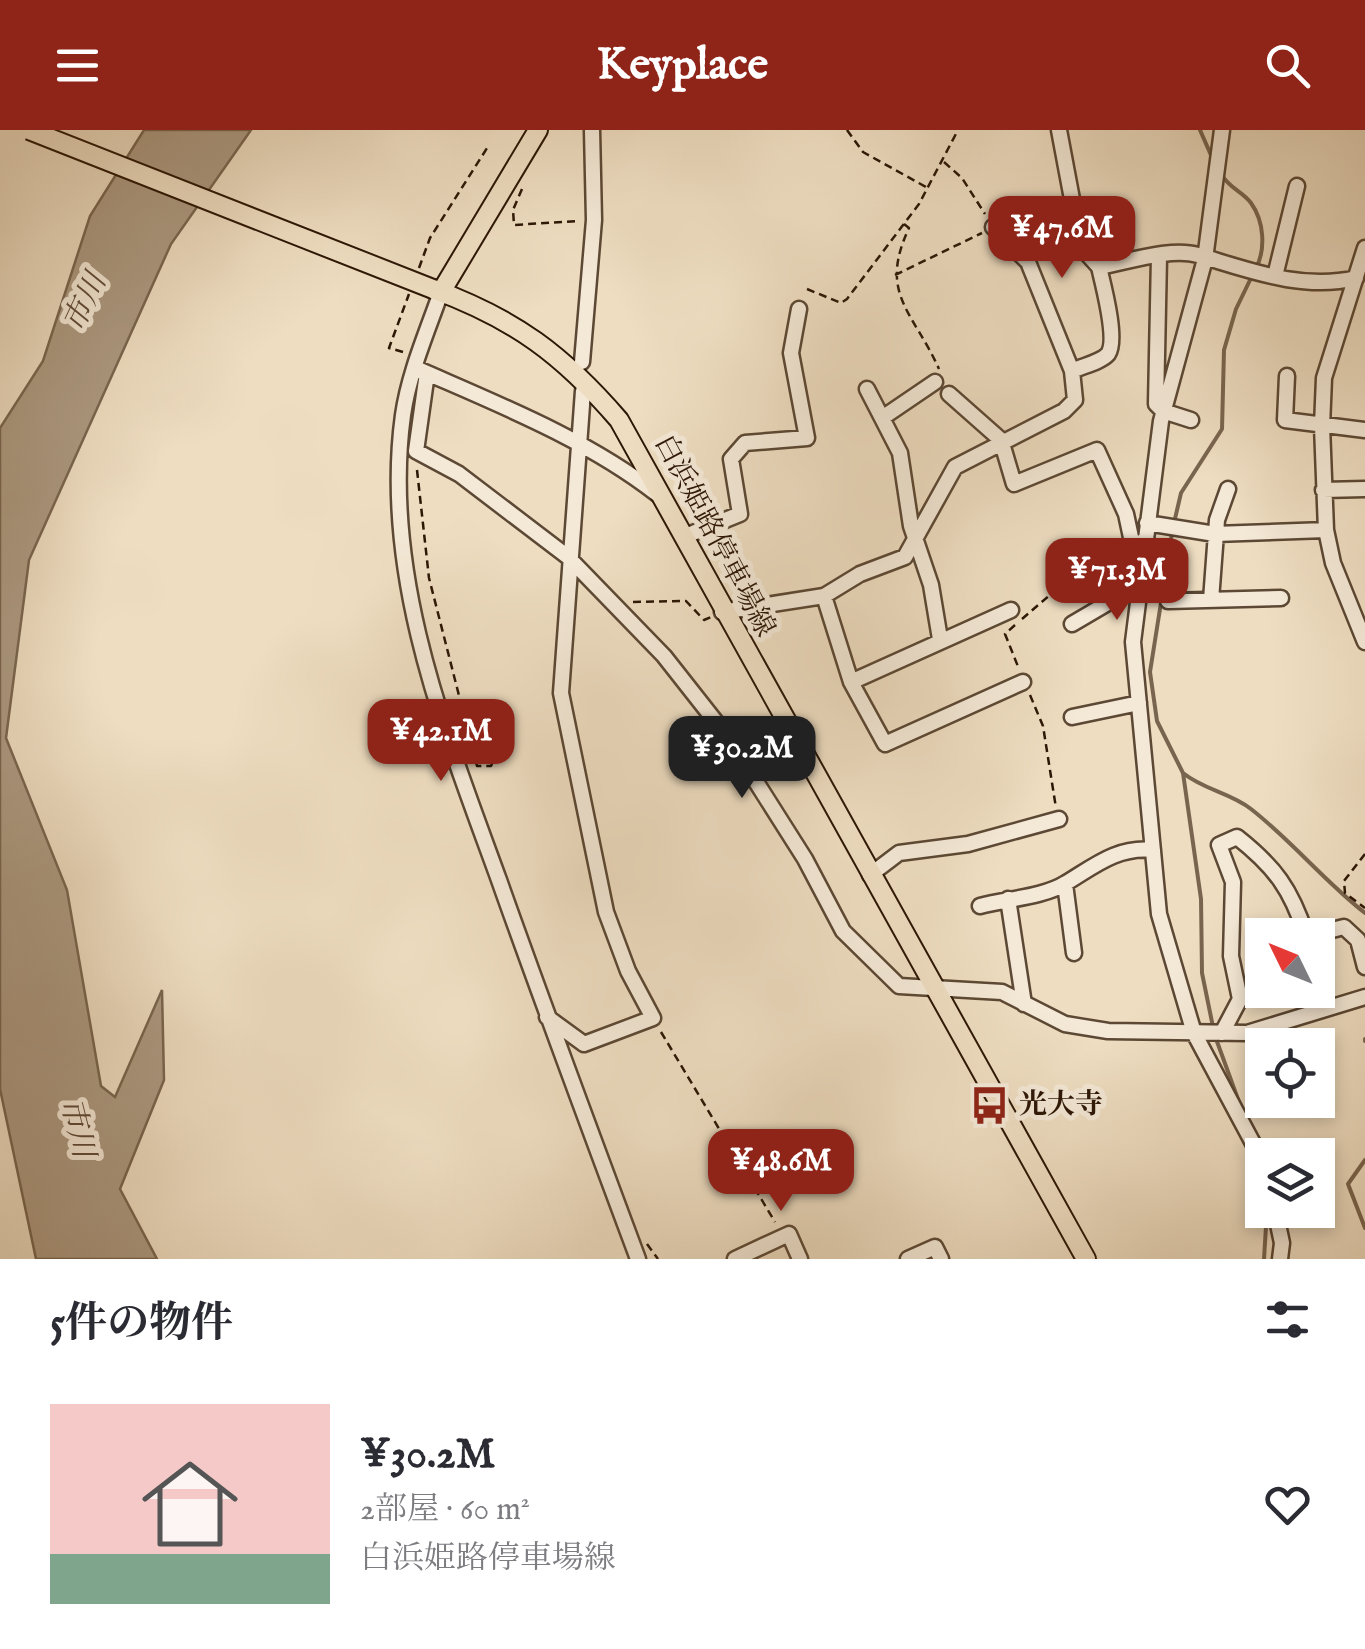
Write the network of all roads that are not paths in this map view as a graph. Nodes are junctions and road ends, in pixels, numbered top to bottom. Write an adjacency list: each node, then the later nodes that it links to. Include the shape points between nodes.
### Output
1 (29, 130): 14 (main road, 白浜姫路停車場線, bridge)
2 (538, 130): 14 (main road)
3 (592, 130): 16 (street, via 594,220)
4 (1060, 130): 11 (street, via 1081,246)
5 (1222, 130): 10 (street)
6 (1298, 186): 12 (street)
7 (993, 227): 18 (street, via 1028,262)
8 (1365, 248): 13 (street)
9 (1159, 257): 10 (street); 11 (street); 24 (street, via 1156,404)
10 (1205, 259): 12 (street); 24 (street)
11 (1099, 267): 18 (street, via 1110,349)
12 (1270, 275): 13 (street, via 1330,284)
13 (1356, 278): 27 (street, via 1324,378)
14 (437, 291): 17 (street); 34 (main road, 白浜姫路停車場線, via 490,312 574,368 620,420)
15 (800, 309): 38 (street, via 790,353 807,438 745,443 730,458 740,514)
16 (582, 362)
17 (420, 365): 30 (street); 41 (street, via 416,451 460,474); 69 (street, via 402,419 400,494 414,613 443,724)
18 (1072, 371): 29 (street, via 1074,400 1064,411)
19 (1287, 376): 27 (street, via 1285,420)
20 (935, 382): 25 (street)
21 (867, 389): 25 (street)
22 (582, 391): 30 (street)
23 (949, 394): 29 (street)
24 (1163, 412): 26 (street); 35 (street)
25 (884, 416): 39 (street, via 900,452)
26 (1191, 420)
27 (1322, 426): 28 (street); 33 (street)
28 (1365, 430)
29 (1002, 440): 39 (street, via 955,467); 40 (street, via 1014,484 1098,450)
30 (580, 446): 34 (street); 41 (street)
31 (1365, 488): 33 (street)
32 (1228, 489): 37 (street)
33 (1323, 490): 36 (street)
34 (662, 497): 38 (main road, 白浜姫路停車場線)
35 (1148, 523): 37 (street); 40 (street)
36 (1326, 530): 37 (street); 51 (street)
37 (1215, 534): 46 (street)
38 (682, 537): 48 (main road, 白浜姫路停車場線)
39 (915, 538): 43 (street, via 905,557); 50 (street)
40 (1138, 543): 42 (street)
41 (568, 557): 66 (street, via 689,683 862,955 899,986); 69 (street, via 561,693 570,750 606,912 653,1018 584,1044)
42 (1140, 584): 49 (street); 54 (street, via 1133,642)
43 (824, 596): 48 (street); 52 (street)
44 (1281, 598): 46 (street)
45 (1168, 600): 46 (street)
46 (1211, 600)
47 (1011, 610): 50 (street)
48 (722, 612): 58 (main road, 白浜姫路停車場線)
49 (1072, 624)
50 (940, 639): 52 (street)
51 (1365, 642)
52 (852, 682): 53 (street, via 885,744)
53 (1024, 682)
54 (1139, 702): 55 (street); 57 (street)
55 (1072, 717)
56 (1059, 819): 58 (street, via 968,844 900,853)
57 (1153, 850): 59 (street, via 1137,848 1081,869); 70 (street, via 1159,914)
58 (870, 875): 66 (main road, 白浜姫路停車場線)
59 (1065, 884): 60 (street); 64 (street)
60 (1008, 899): 61 (street); 68 (street)
61 (980, 906)
62 (1302, 918): 71 (street, via 1292,892 1256,852 1237,836 1218,845 1234,882 1231,956 1240,999)
63 (1335, 929): 65 (street, via 1344,927 1358,940)
64 (1074, 954)
65 (1365, 967)
66 (935, 990): 68 (street, via 1002,992); 79 (main road, 白浜姫路停車場線)
67 (1365, 997): 71 (street, via 1247,1033)
68 (1024, 1004): 70 (street, via 1065,1024)
69 (547, 1017): 74 (street)
70 (1194, 1033): 71 (street); 72 (street)
71 (1222, 1033)
72 (1250, 1138)
73 (1279, 1228): 80 (street)
74 (638, 1259)
75 (735, 1259): 76 (street, via 789,1234)
76 (800, 1259)
77 (908, 1259): 78 (street, via 936,1247)
78 (941, 1259)
79 (1086, 1259)
80 (1280, 1259)

